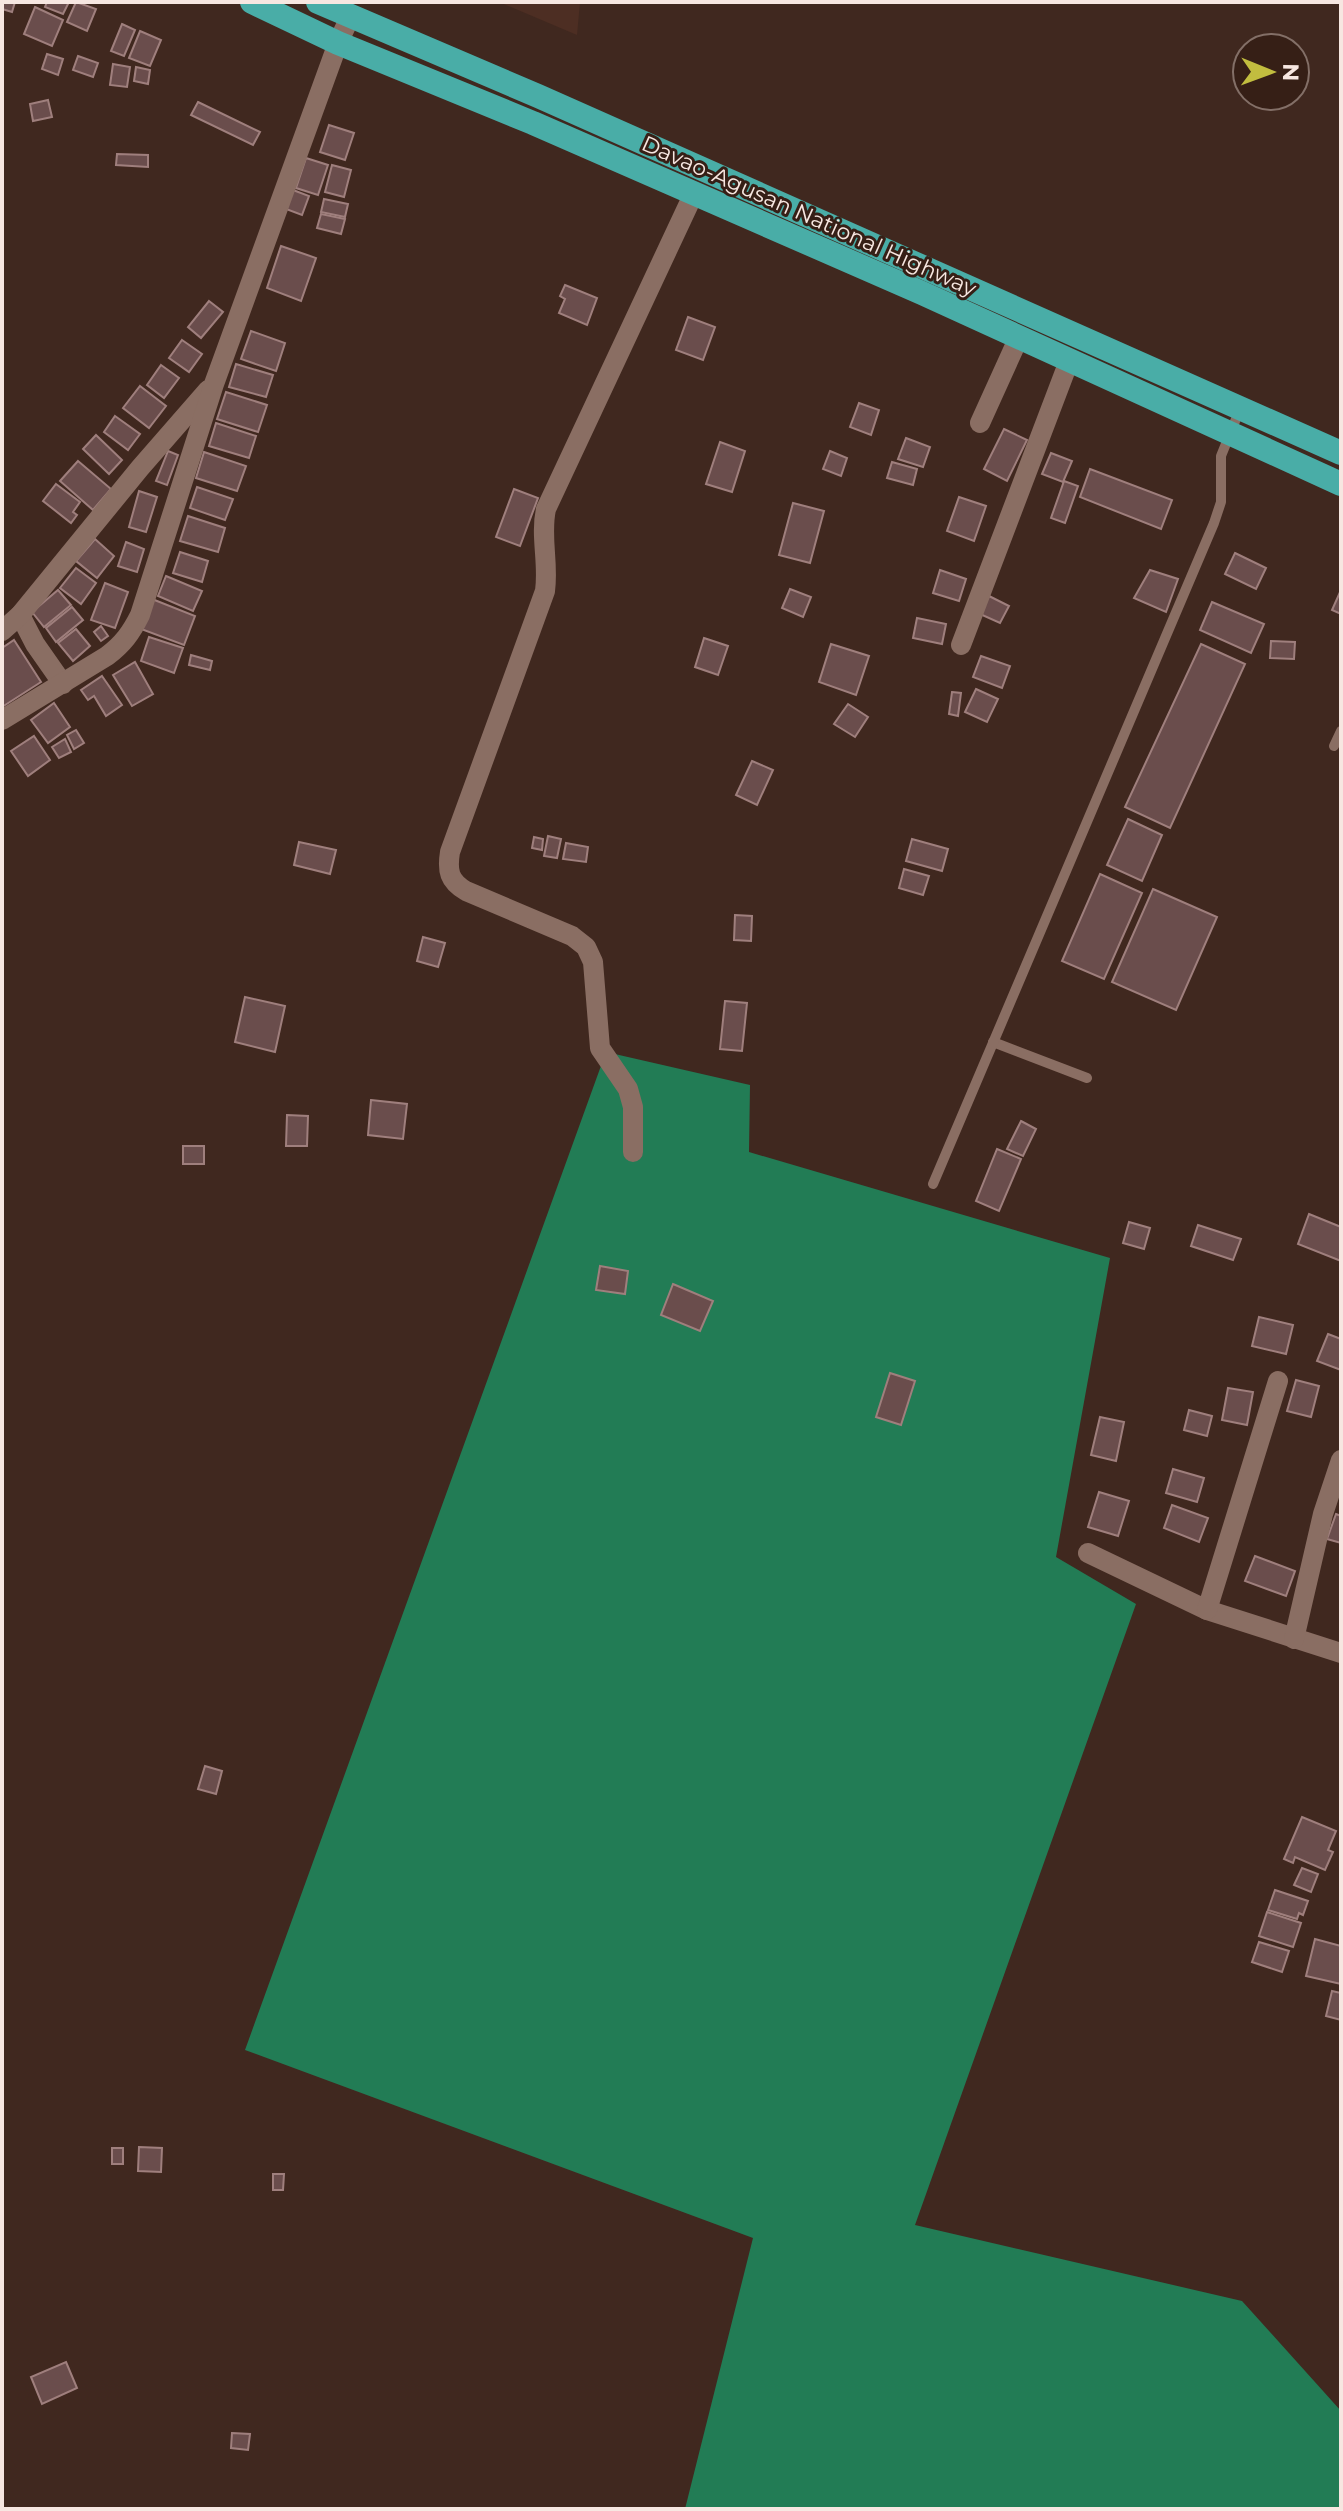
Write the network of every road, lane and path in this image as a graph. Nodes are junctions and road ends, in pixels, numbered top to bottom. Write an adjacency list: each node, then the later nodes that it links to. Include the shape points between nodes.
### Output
1 (252, 2): 4 (highway, Davao-Agusan National Highway)
2 (318, 2): 3 (highway, Davao-Agusan National Highway)
3 (350, 17): 4 (street); 5 (highway, Davao-Agusan National Highway)
4 (338, 43): 6 (highway, Davao-Agusan National Highway); 10 (street)
5 (727, 179): 7 (highway); 11 (highway, Davao-Agusan National Highway)
6 (694, 193): 7 (highway, Davao-Agusan National Highway); 25 (street, via 546,509 545,591 448,862 449,876 466,891 572,936 586,947 593,962 600,1048 628,1089 633,1107)
7 (717, 204): 8 (highway, Davao-Agusan National Highway)
8 (1019, 337): 9 (highway, Davao-Agusan National Highway); 12 (street)
9 (1069, 361): 13 (highway, Davao-Agusan National Highway); 18 (street)
10 (214, 384): 16 (street); 19 (street, via 131,633 122,645)
11 (1240, 408): 13 (lane); 14 (highway, Davao-Agusan National Highway)
12 (980, 423)
13 (1229, 435): 15 (highway, Davao-Agusan National Highway); 23 (lane, via 1221,456 1221,502 1214,523)
14 (1341, 453)
15 (1341, 484)
16 (20, 615): 17 (street); 19 (street)
17 (2, 631)
18 (961, 645)
19 (63, 684): 20 (street)
20 (2, 720)
21 (1341, 731): 22 (lane)
22 (1334, 746)
23 (993, 1042): 24 (lane); 26 (lane)
24 (1087, 1078)
25 (633, 1152)
26 (933, 1184)
27 (1278, 1381): 30 (street)
28 (1341, 1460): 31 (street)
29 (1088, 1553): 30 (street)
30 (1207, 1610): 31 (street)
31 (1294, 1639): 32 (street)
32 (1341, 1653)

